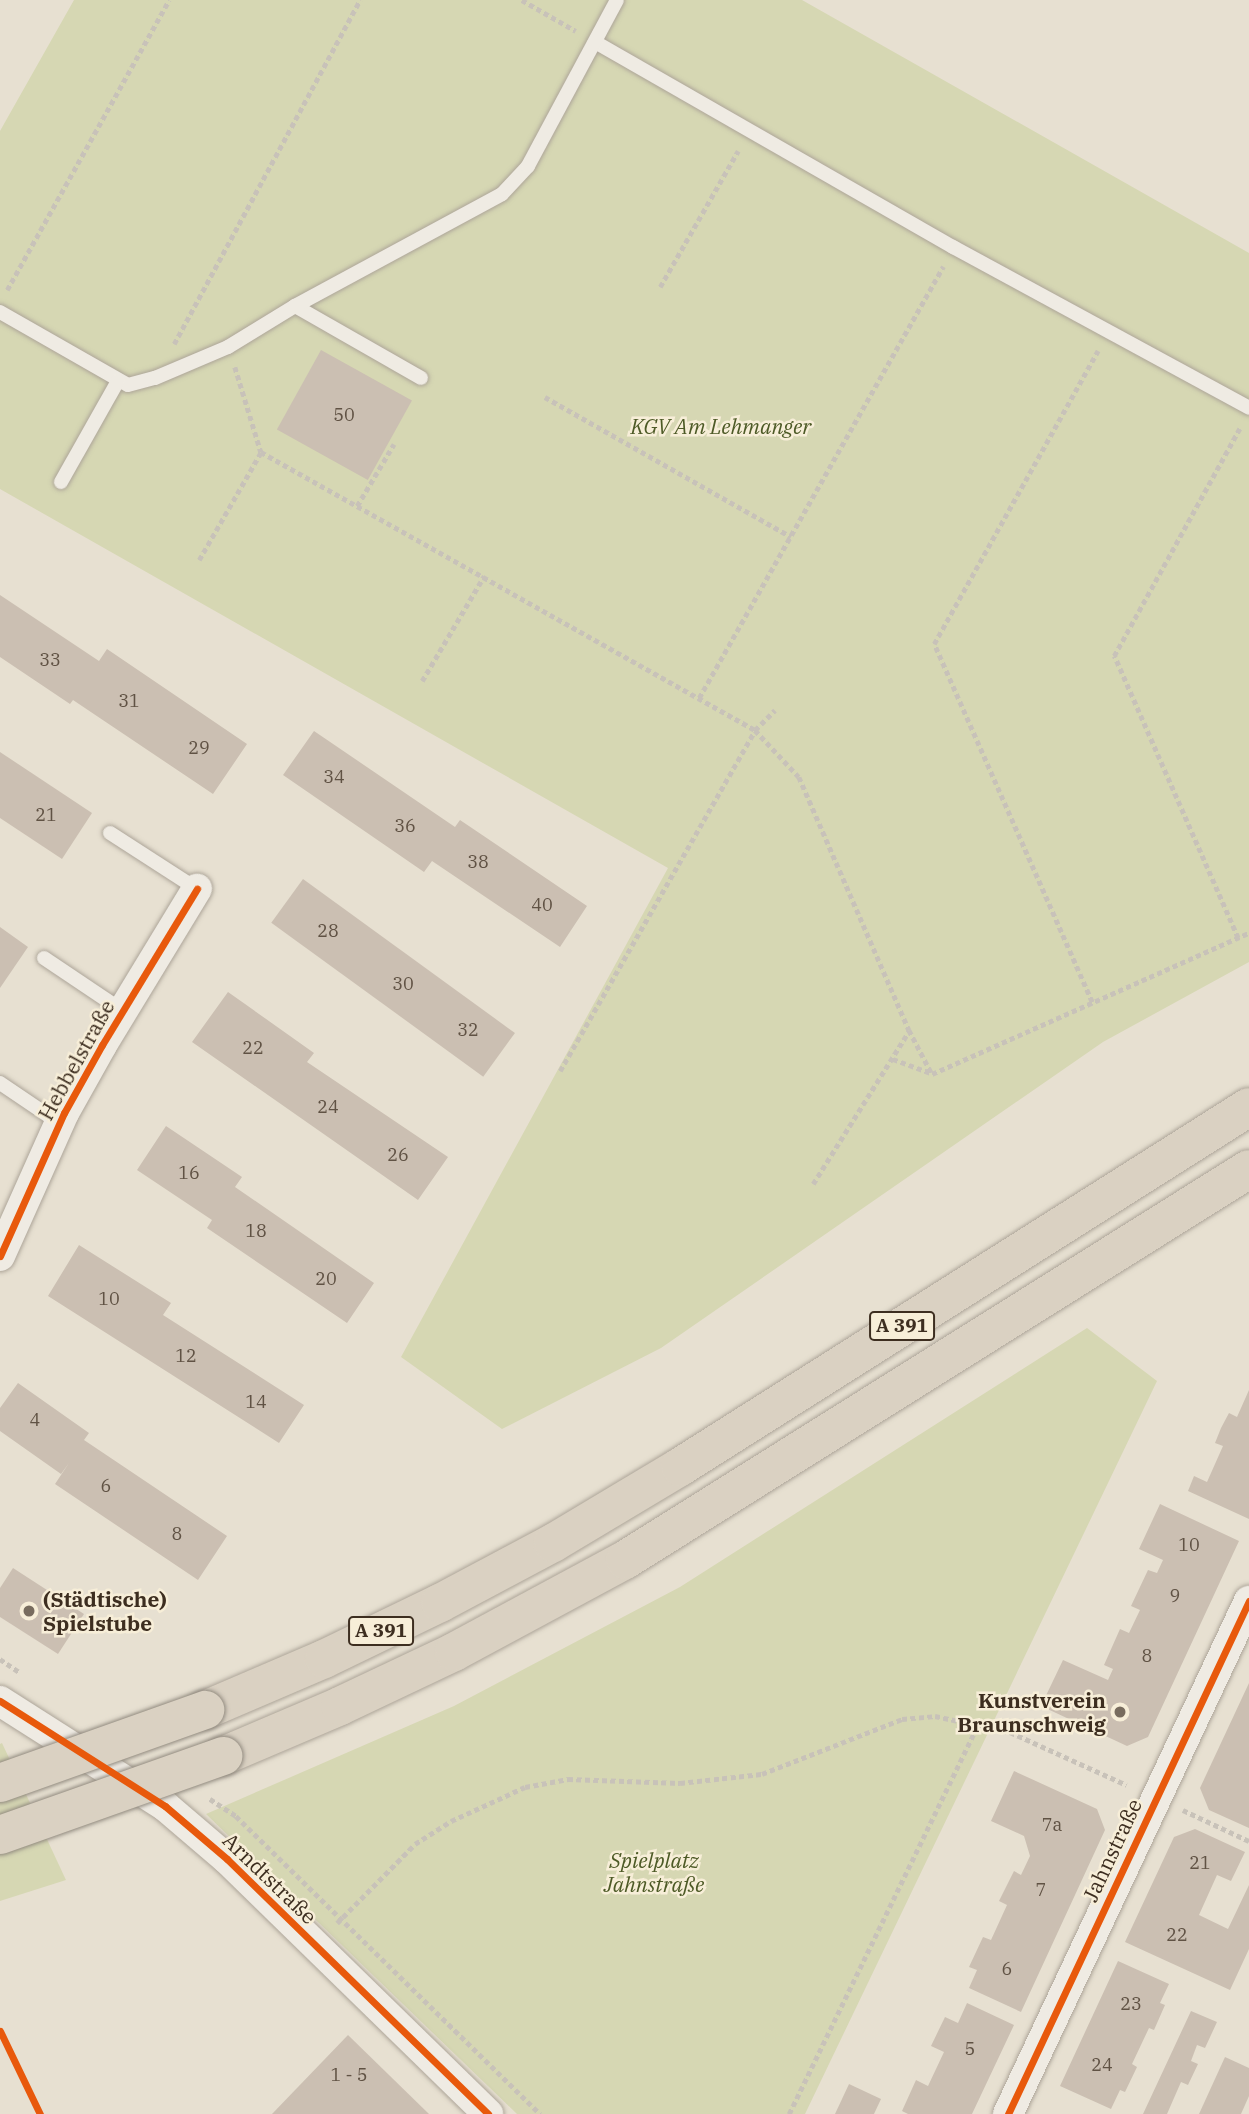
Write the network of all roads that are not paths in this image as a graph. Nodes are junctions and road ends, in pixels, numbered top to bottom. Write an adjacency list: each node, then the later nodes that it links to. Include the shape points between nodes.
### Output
1 (617, 0): 2 (lane)
2 (595, 42): 3 (lane, via 528,166 502,194); 7 (lane, via 953,247)
3 (295, 306): 5 (lane); 6 (lane, via 228,347 155,378 128,385)
4 (0, 312): 6 (lane)
5 (421, 379)
6 (118, 381): 8 (lane)
7 (1249, 408)
8 (61, 482)
9 (110, 833): 10 (lane)
10 (197, 889): 12 (street, Hebbelstraße)
11 (44, 958): 12 (lane)
12 (123, 1012): 15 (street, Hebbelstraße)
13 (0, 1083): 15 (lane)
14 (1249, 1107): 20 (highway, A 391, bridge, via 553,1543 359,1642 205,1710)
15 (59, 1124): 17 (street, Hebbelstraße)
16 (1249, 1169): 21 (highway, A 391, bridge, via 625,1560 454,1652 223,1756)
17 (0, 1256)
18 (1249, 1601): 23 (street, Jahnstraße)
19 (0, 1702): 22 (street, Arndtstraße, via 165,1806 227,1859)
20 (0, 1783)
21 (0, 1835)
22 (488, 2114)
23 (1008, 2114)

